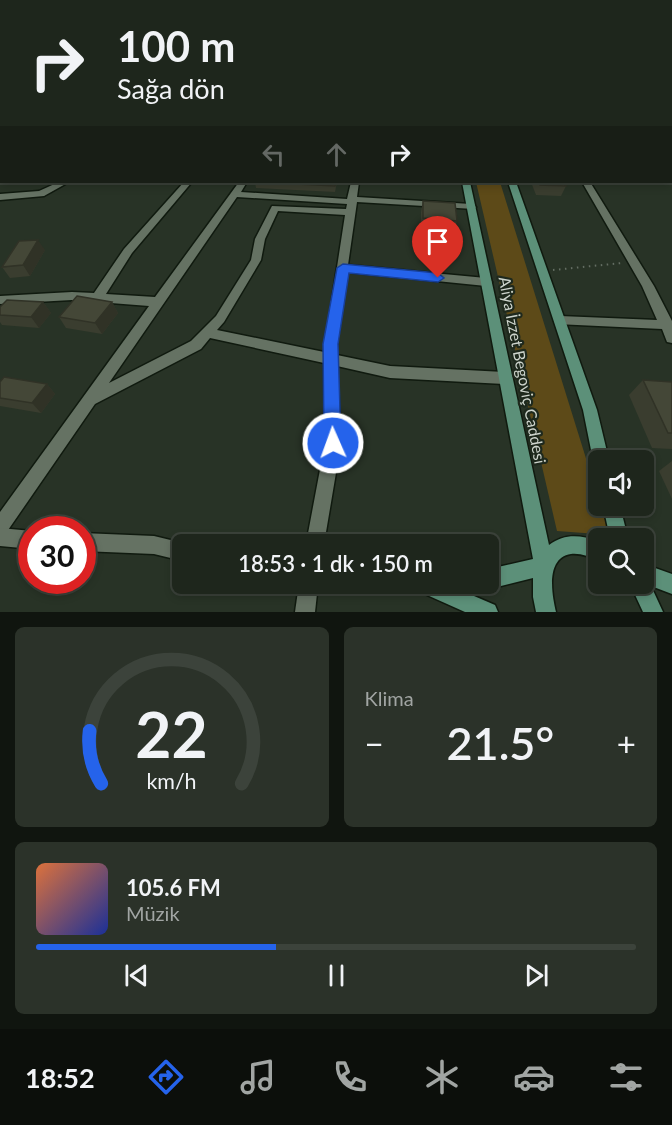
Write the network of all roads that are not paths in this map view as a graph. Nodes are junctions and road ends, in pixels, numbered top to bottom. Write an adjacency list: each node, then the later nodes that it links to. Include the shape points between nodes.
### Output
1 (63, 183): 9 (street, via 41,194)
2 (187, 183): 14 (street, via 128,251)
3 (242, 183): 8 (street)
4 (354, 183): 10 (street)
5 (466, 183): 11 (main road, Aliya İzzet Begoviç Caddesi)
6 (512, 183): 17 (main road)
7 (587, 183): 18 (street)
8 (236, 194): 10 (street); 16 (street)
9 (0, 197)
10 (352, 204): 11 (street); 12 (street); 19 (street, via 275,208 260,239 256,260)
11 (471, 207): 13 (main road, Aliya İzzet Begoviç Caddesi)
12 (343, 268): 13 (street); 21 (street, via 330,344)
13 (486, 282): 22 (main road, Aliya İzzet Begoviç Caddesi)
14 (97, 298): 15 (street); 16 (street)
15 (0, 300)
16 (159, 302): 23 (street)
17 (560, 321): 18 (street); 24 (main road, via 590,410)
18 (668, 325): 20 (street)
19 (207, 333): 21 (street); 23 (street, via 196,345)
20 (672, 338)
21 (331, 360): 22 (street, via 390,372); 26 (street, via 333,443)
22 (504, 378): 32 (main road, Aliya İzzet Begoviç Caddesi)
23 (89, 400): 25 (street)
24 (599, 450)
25 (0, 527)
26 (317, 534)
27 (0, 537): 28 (street)
28 (18, 539)
29 (96, 543): 31 (street)
30 (588, 548): 32 (main road, via 563,547)
31 (172, 549)
32 (544, 566): 33 (main road); 41 (main road, Aliya İzzet Begoviç Caddesi, via 540,581)
33 (499, 577)
34 (654, 578): 35 (main road)
35 (672, 584)
36 (308, 594): 39 (street)
37 (448, 594): 40 (main road)
38 (645, 594): 42 (main road)
39 (305, 612)
40 (488, 612)
41 (546, 612)
42 (653, 612)

